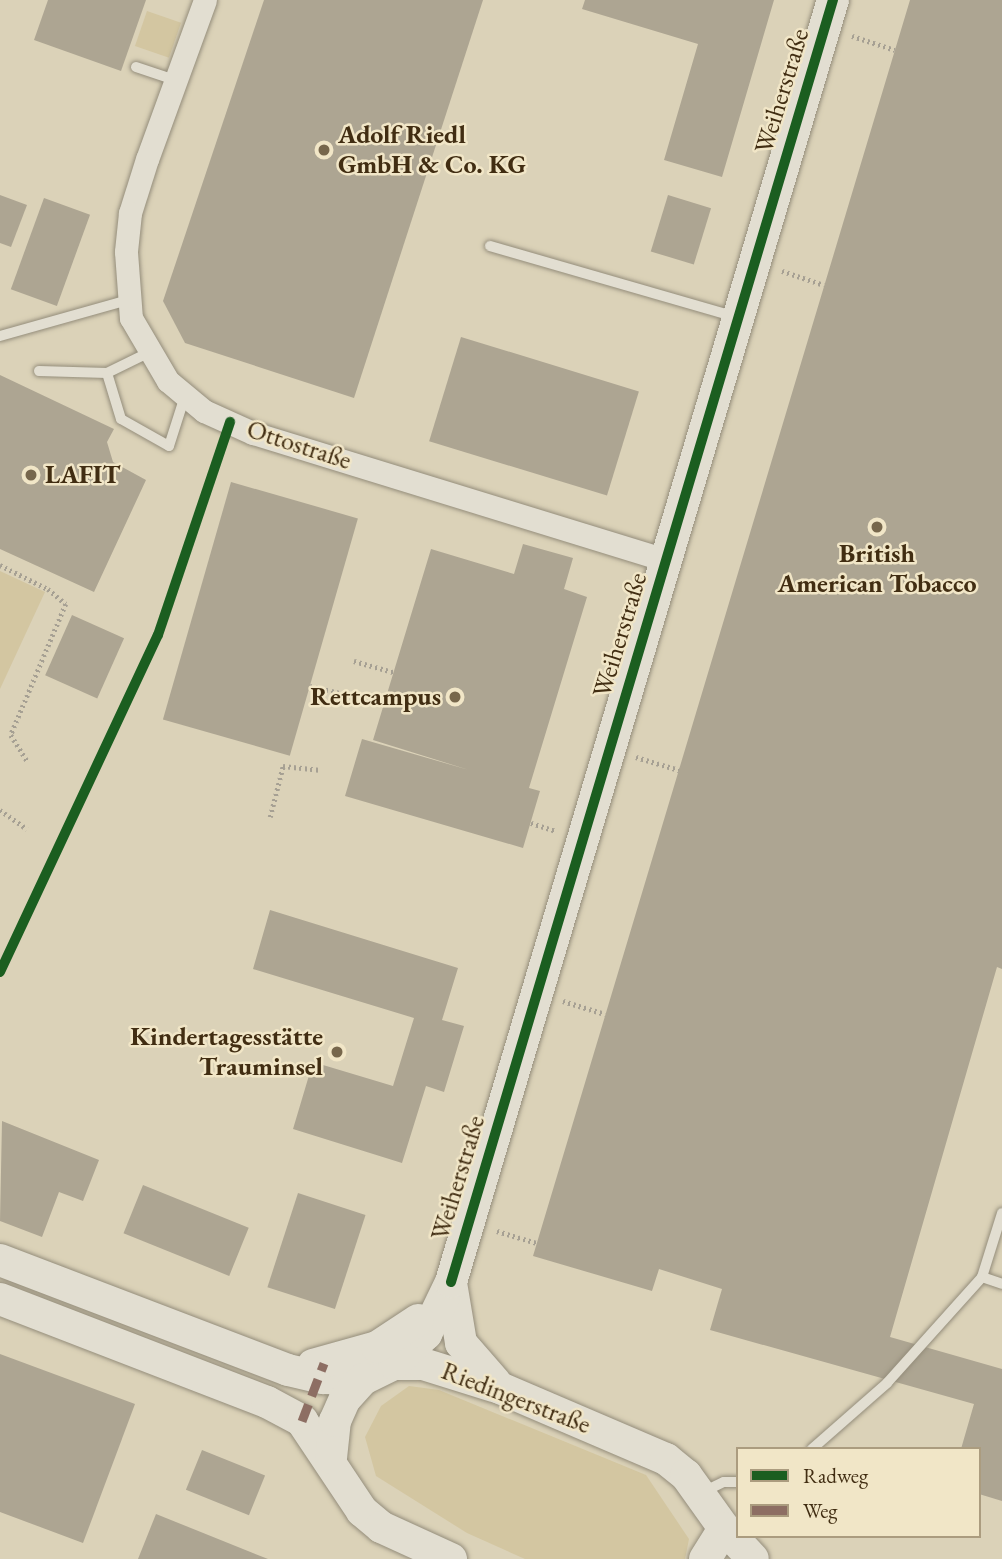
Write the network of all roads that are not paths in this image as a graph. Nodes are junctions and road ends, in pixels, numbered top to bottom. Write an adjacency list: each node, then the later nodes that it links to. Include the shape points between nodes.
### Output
1 (205, 0): 4 (street, Ottostraße)
2 (829, 13): 7 (street, Weiherstraße)
3 (136, 67): 4 (lane)
4 (175, 80): 6 (street, Ottostraße, via 130,213)
5 (490, 246): 7 (lane)
6 (128, 300): 8 (lane); 9 (street, Ottostraße, via 131,318)
7 (738, 318): 13 (street, Weiherstraße)
8 (0, 336)
9 (148, 353): 11 (lane); 12 (street, Ottostraße, via 168,382)
10 (39, 372): 11 (lane)
11 (107, 373): 12 (lane, via 121,419 169,446)
12 (185, 396): 13 (street, Ottostraße, via 204,411 253,433)
13 (666, 560): 18 (street, Weiherstraße)
14 (1002, 1213): 16 (lane)
15 (0, 1260): 17 (street, Riedingerstraße)
16 (982, 1277): 19 (lane); 26 (lane, via 887,1384)
17 (52, 1280): 20 (street); 23 (street, Riedingerstraße)
18 (451, 1282): 22 (street, Weiherstraße, via 426,1334); 23 (street, via 409,1329 377,1347 343,1360); 25 (street, via 461,1343)
19 (1002, 1284)
20 (0, 1285)
21 (0, 1299): 27 (street, via 267,1402 302,1421)
22 (394, 1364): 24 (street, Riedingerstraße); 25 (street, Riedingerstraße, via 452,1370)
23 (288, 1370): 24 (street, Riedingerstraße, via 323,1378)
24 (363, 1379): 27 (street, via 345,1399 335,1421)
25 (500, 1388): 29 (street, Riedingerstraße, via 666,1459)
26 (814, 1447)
27 (331, 1458): 32 (street, via 347,1494 381,1527)
28 (736, 1482): 29 (lane, via 724,1482)
29 (700, 1494): 30 (street, Riedingerstraße)
30 (736, 1536)
31 (743, 1544): 33 (street)
32 (451, 1559)
33 (705, 1559)

